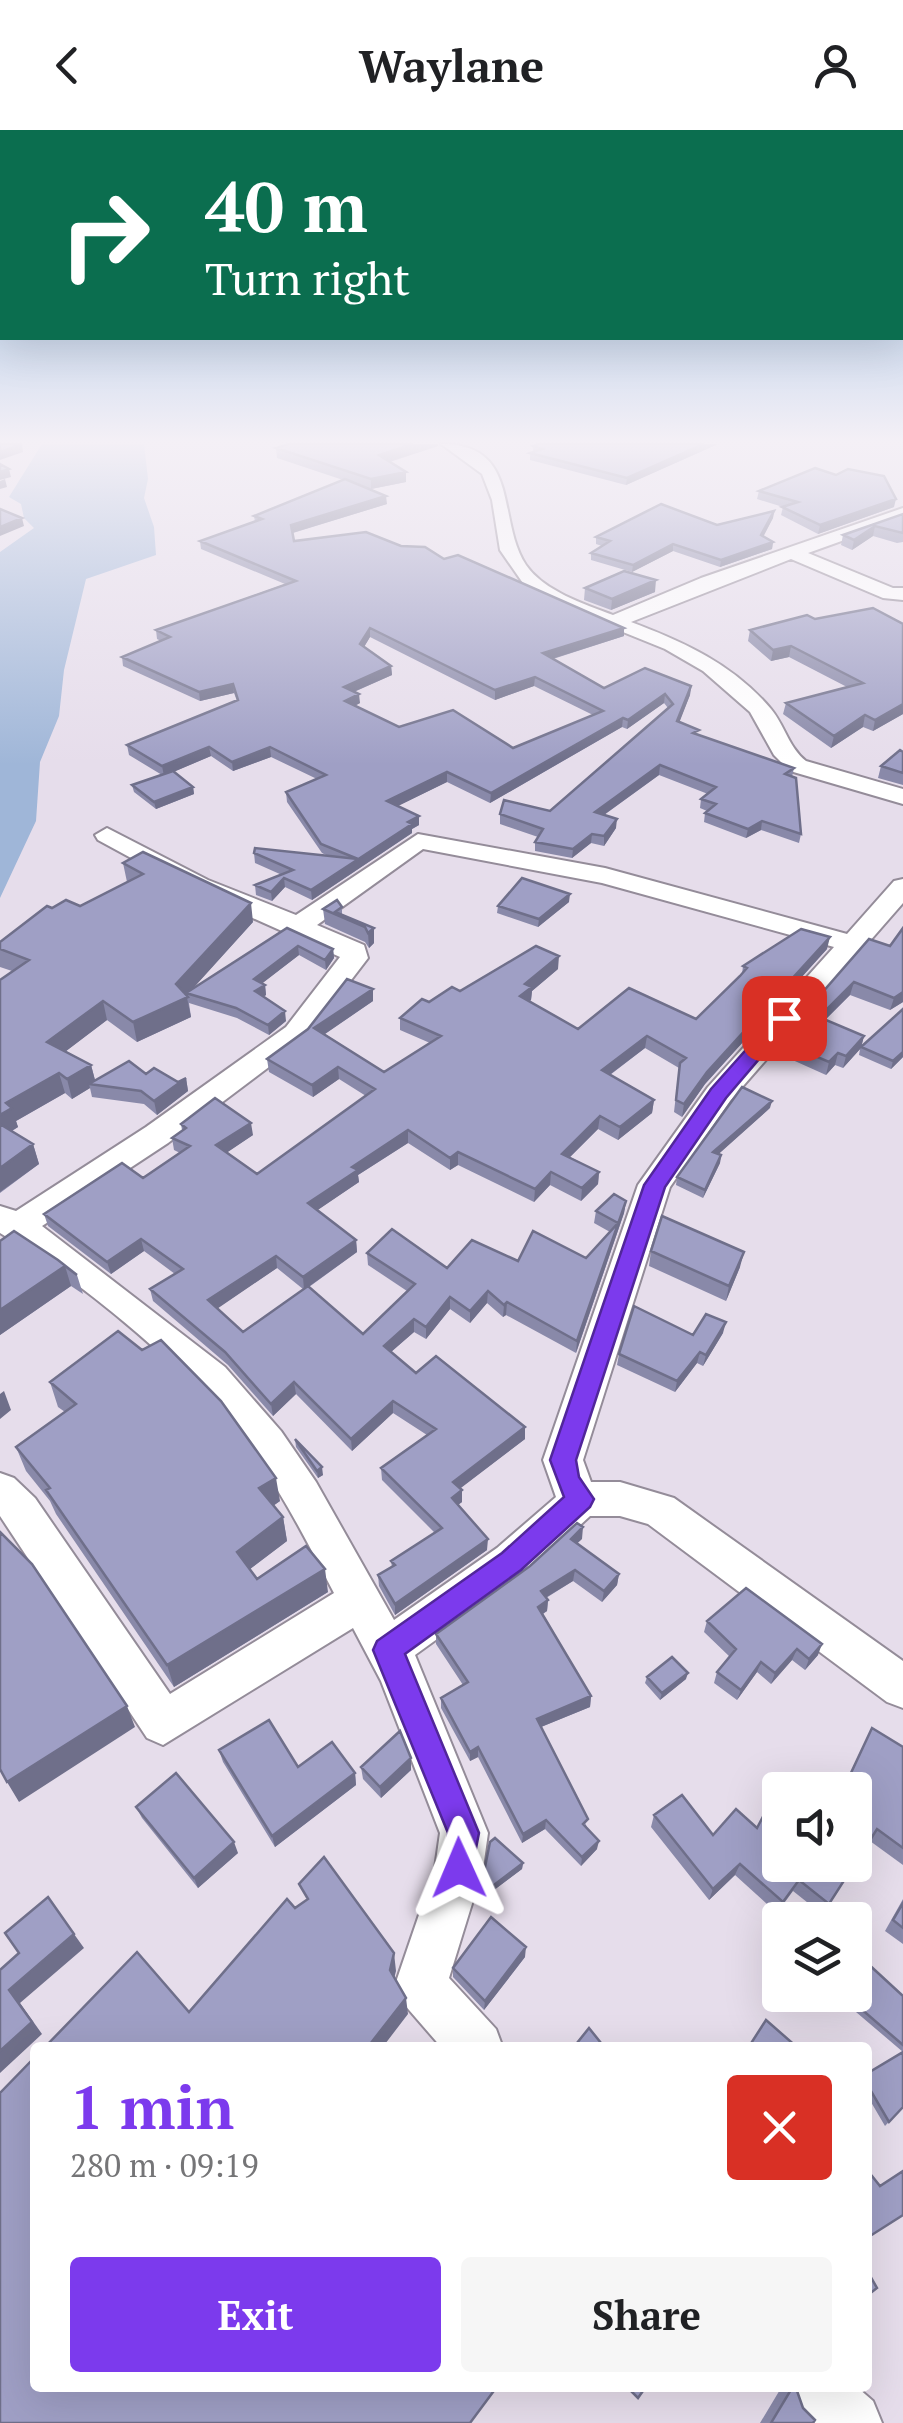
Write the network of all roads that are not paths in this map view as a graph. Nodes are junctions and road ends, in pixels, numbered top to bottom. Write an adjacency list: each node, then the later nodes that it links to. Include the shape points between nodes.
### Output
1 (513, 551): 5 (street, via 521,572 548,592)
2 (804, 551): 3 (street)
3 (796, 554): 4 (street); 5 (street)
4 (903, 594)
5 (616, 621): 6 (street, via 690,654 741,690 770,720 785,758 798,766)
6 (903, 797)
7 (106, 835): 9 (street, via 199,885)
8 (903, 887): 10 (street)
9 (298, 926): 10 (street, via 427,840 605,876); 11 (street, via 354,951 354,958 296,1033 156,1136)
10 (850, 943): 13 (street, via 718,1094 654,1185 563,1460)
11 (8, 1222): 14 (street, via 48,1245 212,1377 302,1494)
12 (0, 1490): 14 (street, via 21,1510 163,1723)
13 (580, 1499): 15 (street, via 512,1562); 16 (street, via 620,1499 660,1510)
14 (358, 1601): 15 (street)
15 (387, 1650): 17 (street, via 464,1833 421,1985)
16 (903, 1687)
17 (472, 2042)
18 (819, 2392): 19 (street)
19 (851, 2423)

